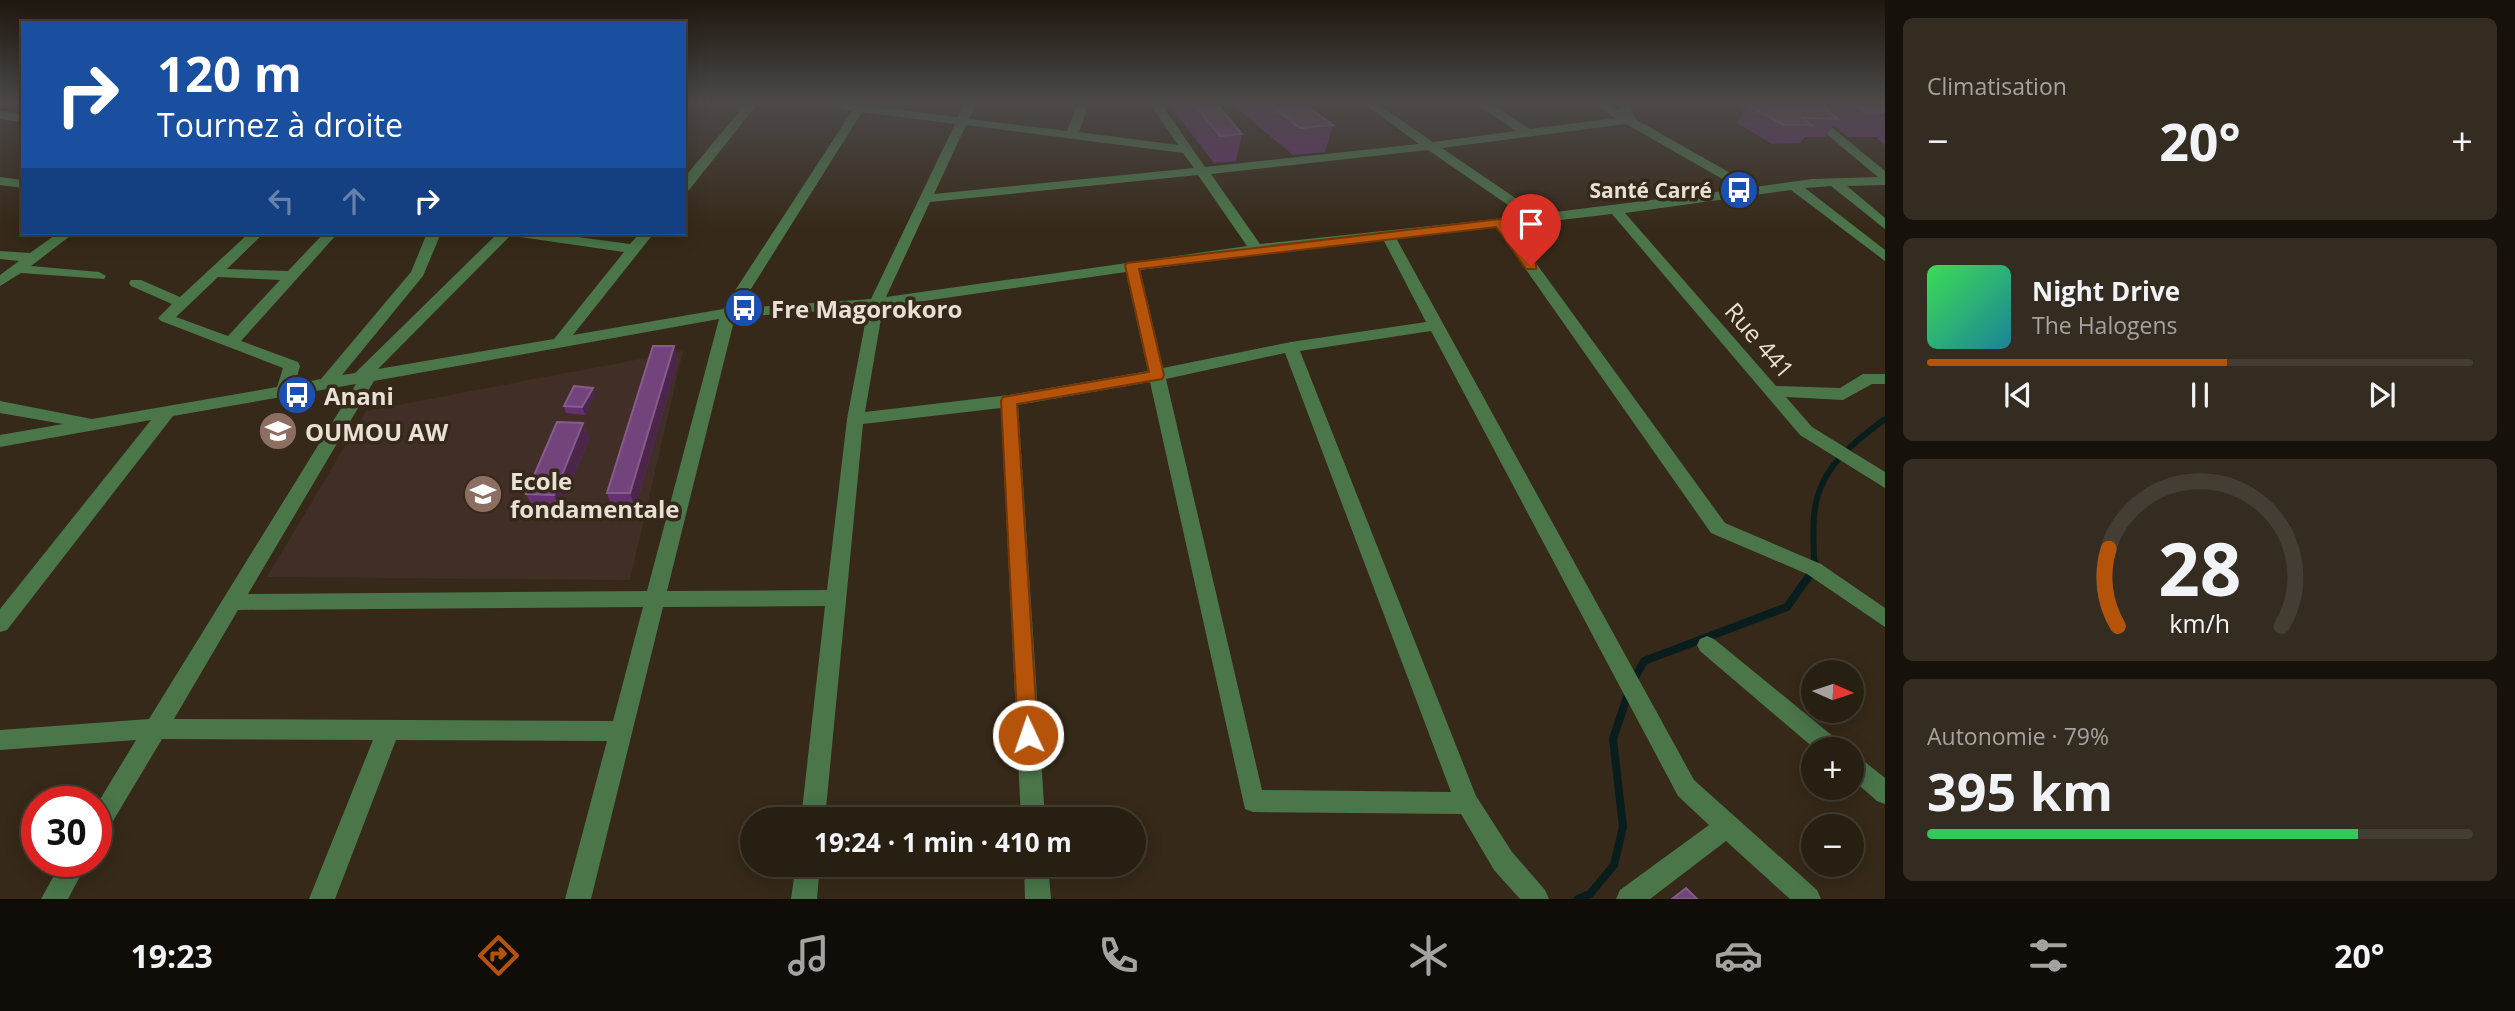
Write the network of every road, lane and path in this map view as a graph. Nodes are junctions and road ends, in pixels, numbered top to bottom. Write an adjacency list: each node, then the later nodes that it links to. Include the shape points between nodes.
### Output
1 (720, 144): 18 (street)
2 (836, 144): 49 (street)
3 (951, 144): 21 (street)
4 (1141, 144): 11 (street)
5 (1184, 144): 11 (street)
6 (1327, 144): 12 (street)
7 (1441, 144): 10 (street)
8 (1671, 144): 20 (street)
9 (1843, 144): 14 (street)
10 (1432, 145): 12 (street); 23 (street)
11 (1188, 150): 13 (street)
12 (1344, 157): 13 (street)
13 (1204, 172): 21 (street); 36 (street)
14 (1885, 179): 16 (street)
15 (0, 181): 17 (street)
16 (1834, 182): 19 (street); 25 (street)
17 (21, 184)
18 (686, 185)
19 (1794, 186): 20 (street); 38 (street)
20 (1753, 191): 22 (street)
21 (924, 199): 48 (street)
22 (1615, 210): 23 (street); 58 (street, Rue 441)
23 (1537, 219): 24 (street)
24 (1500, 223): 33 (street); 70 (street, via 1718,528 1814,569)
25 (1884, 224): 34 (street, via 1874,229)
26 (64, 235): 39 (street)
27 (255, 235): 42 (street)
28 (329, 235): 44 (street)
29 (433, 235): 57 (street, via 418,273)
30 (504, 235): 55 (street)
31 (534, 235): 35 (street)
32 (645, 235): 35 (street)
33 (1388, 236): 36 (street); 50 (street)
34 (1885, 243)
35 (633, 249): 52 (street)
36 (1256, 249): 40 (street)
37 (0, 255): 39 (street)
38 (1885, 257)
39 (33, 258): 41 (street)
40 (1132, 265): 48 (street); 54 (street)
41 (19, 269): 43 (street); 45 (street)
42 (214, 273): 44 (street); 47 (street)
43 (99, 276)
44 (292, 276): 51 (street)
45 (0, 282)
46 (136, 283): 47 (street)
47 (182, 303): 51 (street, via 166,318)
48 (876, 303): 49 (street); 63 (street)
49 (727, 313): 52 (street); 68 (street)
50 (1436, 324): 53 (street); 84 (street, via 1686,788)
51 (231, 343): 59 (street, via 292,366)
52 (558, 344): 55 (street)
53 (1291, 347): 54 (street); 81 (street)
54 (1157, 375): 60 (street); 81 (street, via 1252,800)
55 (364, 378): 57 (street); 69 (street)
56 (1885, 379): 58 (street, via 1869,378 1843,394)
57 (326, 384): 59 (street)
58 (1772, 391): 66 (street, Rue 441, via 1807,431)
59 (284, 392): 62 (street)
60 (1009, 401): 63 (street); 83 (street)
61 (0, 407): 64 (street)
62 (167, 412): 64 (street); 71 (street)
63 (855, 419): 67 (street)
64 (99, 424): 65 (street)
65 (0, 441)
66 (1885, 481)
67 (836, 598): 68 (street); 82 (street)
68 (654, 600): 69 (street); 75 (street)
69 (235, 602): 73 (street)
70 (1885, 619)
71 (0, 624)
72 (1707, 645): 76 (street)
73 (156, 729): 74 (street); 77 (street); 80 (street)
74 (388, 731): 75 (street); 89 (street)
75 (621, 731): 90 (street)
76 (1818, 737)
77 (0, 740)
78 (1864, 775): 79 (street)
79 (1885, 793)
80 (112, 802)
81 (1467, 803): 93 (street, via 1503,861)
82 (814, 807)
83 (1032, 807)
84 (1728, 825): 94 (street); 95 (street)
85 (67, 877): 88 (street)
86 (807, 877): 91 (street)
87 (1037, 877): 92 (street)
88 (54, 899)
89 (322, 899)
90 (578, 899)
91 (804, 899)
92 (1038, 899)
93 (1536, 899)
94 (1629, 899)
95 (1808, 899)

